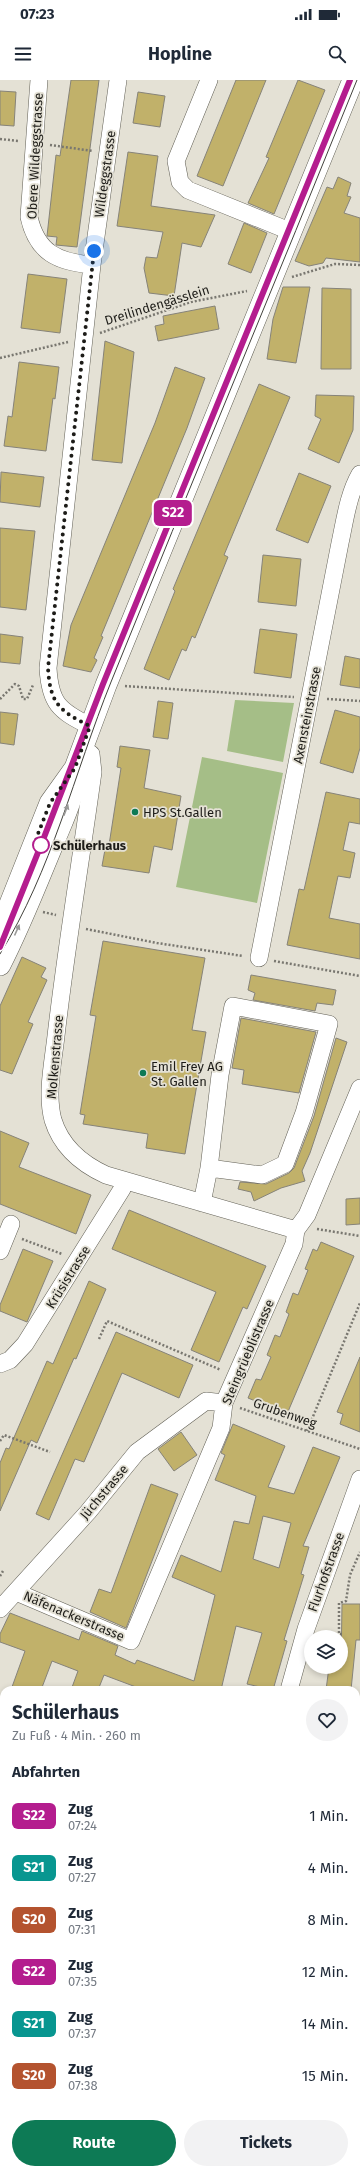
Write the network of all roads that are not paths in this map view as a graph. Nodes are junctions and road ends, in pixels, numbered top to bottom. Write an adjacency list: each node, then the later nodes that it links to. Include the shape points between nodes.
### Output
1 (39, 80): 6 (street, Obere Wildeggstrasse, via 29,217 37,240 46,251 58,258)
2 (118, 80): 6 (street, Wildeggstrasse)
3 (209, 80): 5 (street, via 176,162 180,182 188,190)
4 (352, 80): 5 (main road)
5 (292, 232): 8 (main road)
6 (92, 265): 8 (street, Wildeggstrasse, via 48,668 51,695 56,703 67,713)
7 (360, 474): 12 (street, Axensteinstrasse, via 349,501)
8 (90, 726): 9 (main road)
9 (82, 748): 10 (main road); 16 (street, Molkenstrasse, via 91,754 93,772 60,1005 50,1099 53,1120 68,1148 93,1169)
10 (75, 768): 11 (main road, via 50,803); 13 (main road, one-way to 10, via 27,907 67,807 76,782)
11 (0, 929)
12 (259, 958)
13 (0, 965)
14 (360, 1088): 19 (street, Steingrüeblistrasse, via 307,1215)
15 (209, 1168): 15 (street, via 220,1075 233,1006 329,1024 304,1113 285,1164 262,1175); 17 (street)
16 (125, 1181): 17 (street, Molkenstrasse); 21 (street, Krüsistrasse, via 122,1190 25,1344 10,1360)
17 (202, 1204): 19 (street, Molkenstrasse)
18 (11, 1224): 20 (street)
19 (296, 1230): 22 (street, Steingrüeblistrasse, via 294,1244)
20 (0, 1251)
21 (0, 1364)
22 (224, 1403): 25 (street, Jüchstrasse, via 206,1401 138,1452); 27 (street, Steingrüeblistrasse, via 221,1428)
23 (360, 1478): 24 (street, Flurhofstrasse)
24 (356, 1504): 28 (street, Flurhofstrasse, via 306,1629)
25 (16, 1592): 26 (street, Jüchstrasse); 27 (street, Näfenackerstrasse)
26 (0, 1609)
27 (131, 1641)
28 (290, 1686)

